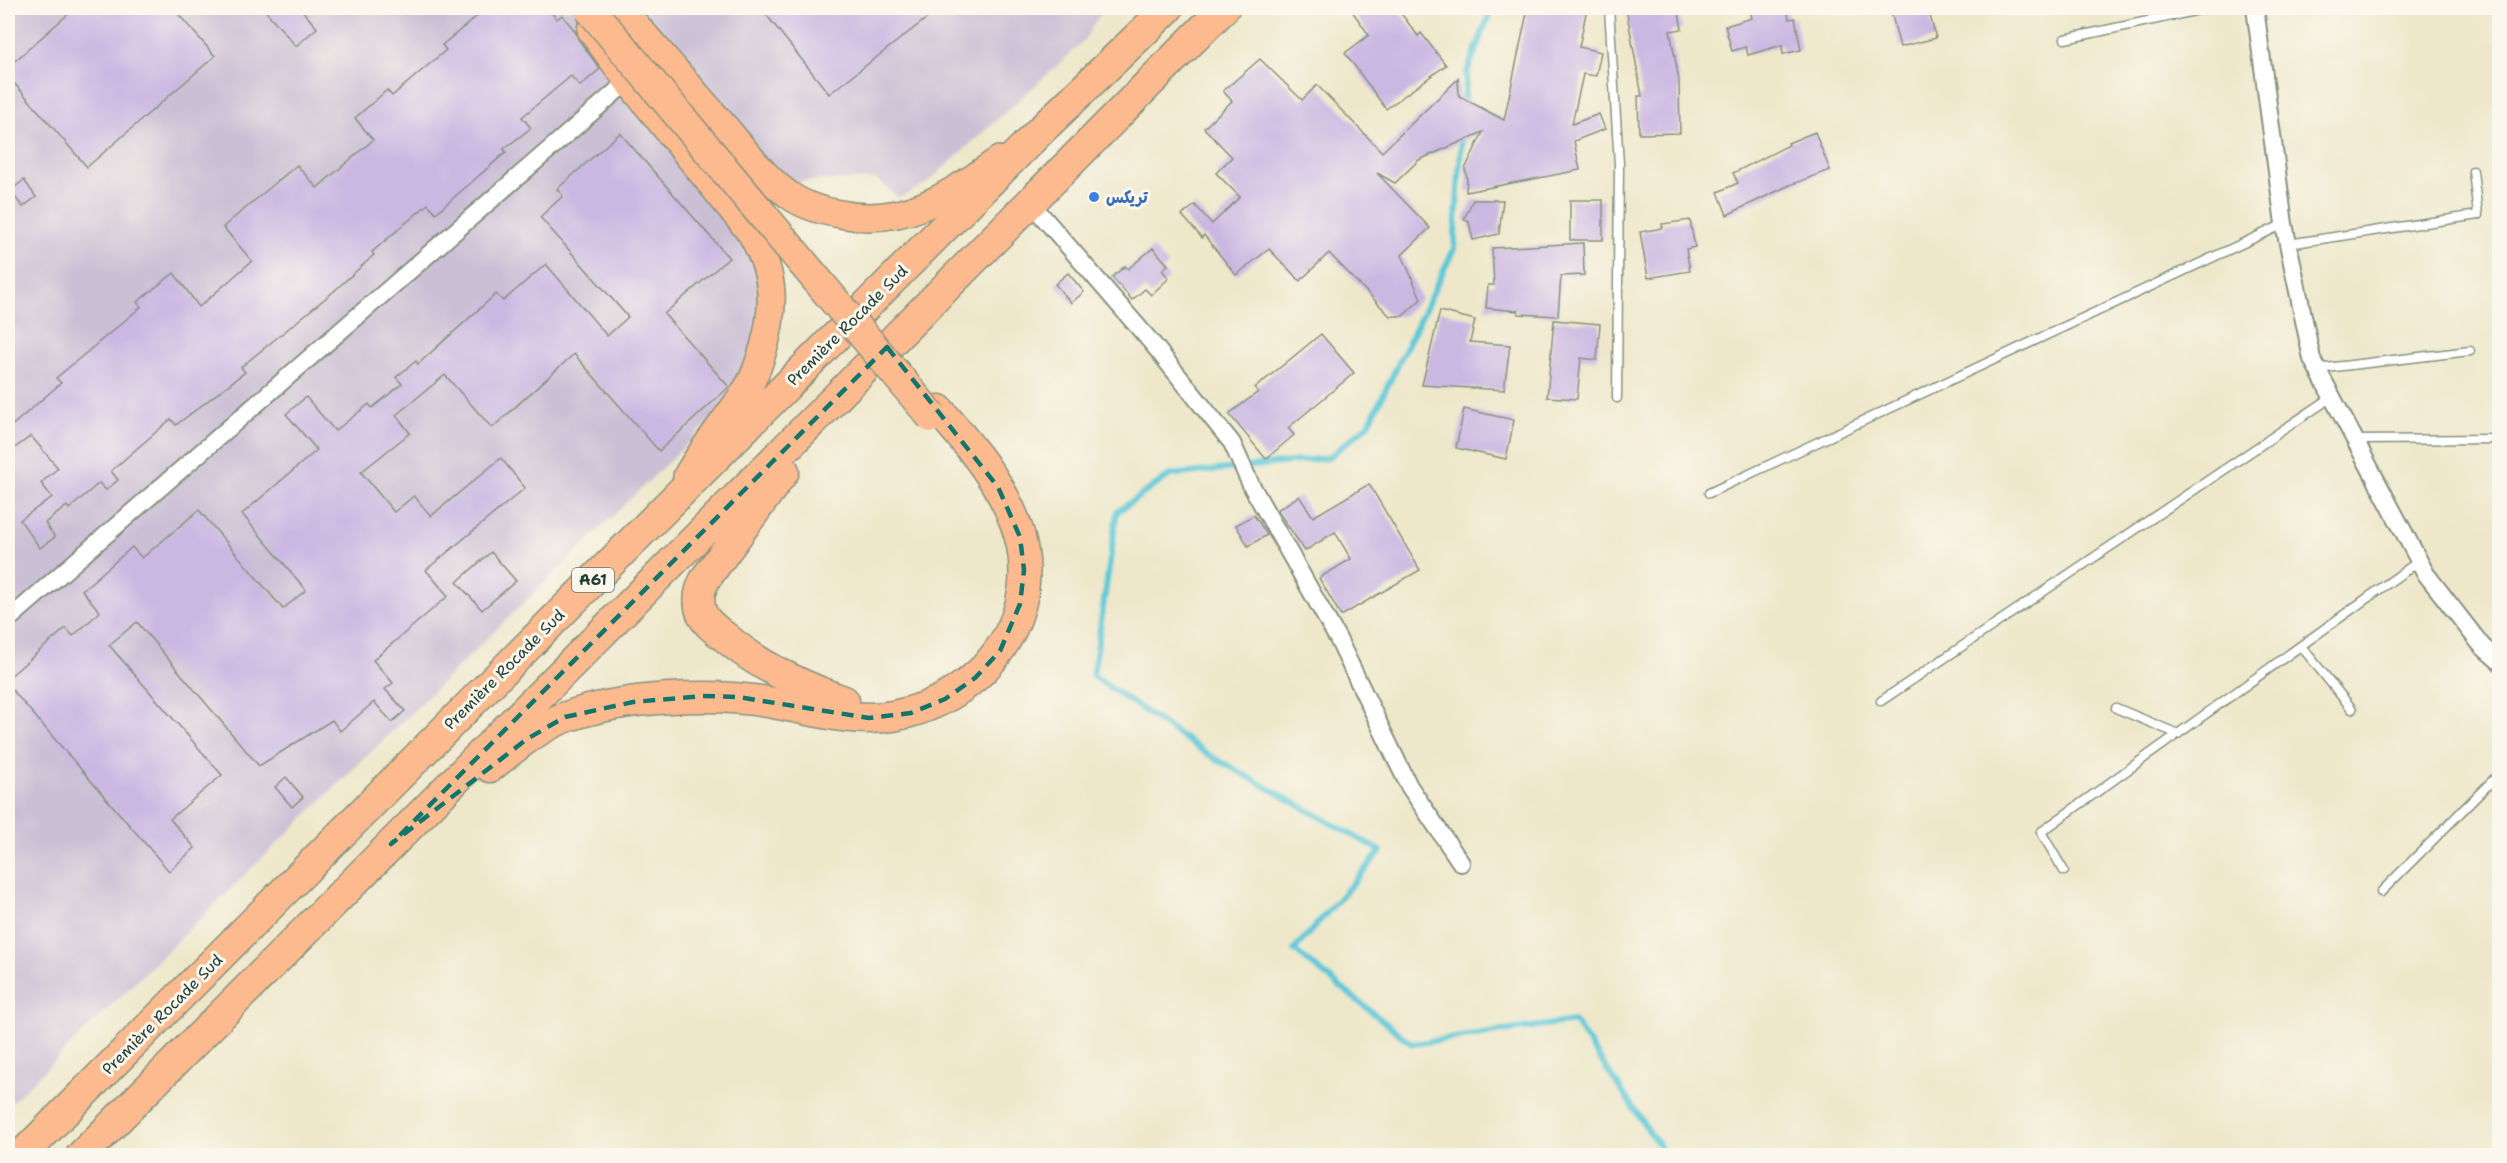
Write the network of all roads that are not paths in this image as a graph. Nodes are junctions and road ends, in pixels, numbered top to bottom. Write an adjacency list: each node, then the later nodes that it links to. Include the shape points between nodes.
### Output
1 (575, 8): 11 (highway)
2 (589, 8): 21 (highway, bridge)
3 (605, 8): 21 (highway)
4 (621, 8): 12 (highway, via 760,168 810,207 867,217 914,211 952,193)
5 (1168, 8): 12 (highway, Première Rocade Sud / A61)
6 (1224, 8): 14 (highway, A61)
7 (1609, 8): 20 (lane, via 1618,164)
8 (2208, 8): 10 (lane)
9 (2255, 8): 15 (street)
10 (2065, 39)
11 (628, 81): 26 (highway, via 751,233 762,252 771,289 770,327 754,375); 28 (street)
12 (1039, 132): 26 (highway, Première Rocade Sud / A61)
13 (2473, 171): 16 (lane, via 2478,215)
14 (1030, 202): 22 (highway, A61); 37 (street, via 1232,442 1251,485 1338,639 1409,786)
15 (2284, 224): 16 (street); 25 (lane)
16 (2288, 243): 18 (street)
17 (2470, 351): 18 (lane)
18 (2317, 369): 19 (street)
19 (2332, 397): 24 (street); 31 (lane)
20 (1617, 398)
21 (936, 413): 22 (highway, via 979,474 1006,525 1014,563 1011,602 996,639 969,671 925,698 879,707 818,692 765,667 711,626 699,603 706,578); 36 (highway, via 969,446 998,488 1015,522 1023,554 1024,587 1015,621 1000,651 961,690 928,707 890,717 848,716 738,697 703,696 633,702 565,717 527,739)
22 (819, 416): 36 (highway, A61)
23 (2499, 439): 24 (lane)
24 (2355, 440): 27 (street)
25 (1709, 493)
26 (676, 497): 40 (highway, Première Rocade Sud / A61)
27 (2419, 561): 29 (lane); 30 (street, via 2482,646)
28 (8, 620)
29 (2301, 646): 33 (lane); 34 (lane)
30 (2499, 662)
31 (1881, 701)
32 (2116, 708): 34 (lane)
33 (2352, 709)
34 (2178, 734): 38 (lane, via 2041,832)
35 (2499, 773): 39 (lane)
36 (391, 844): 41 (highway, A61)
37 (1461, 864)
38 (2064, 871)
39 (2381, 892)
40 (21, 1155)
41 (81, 1155)

